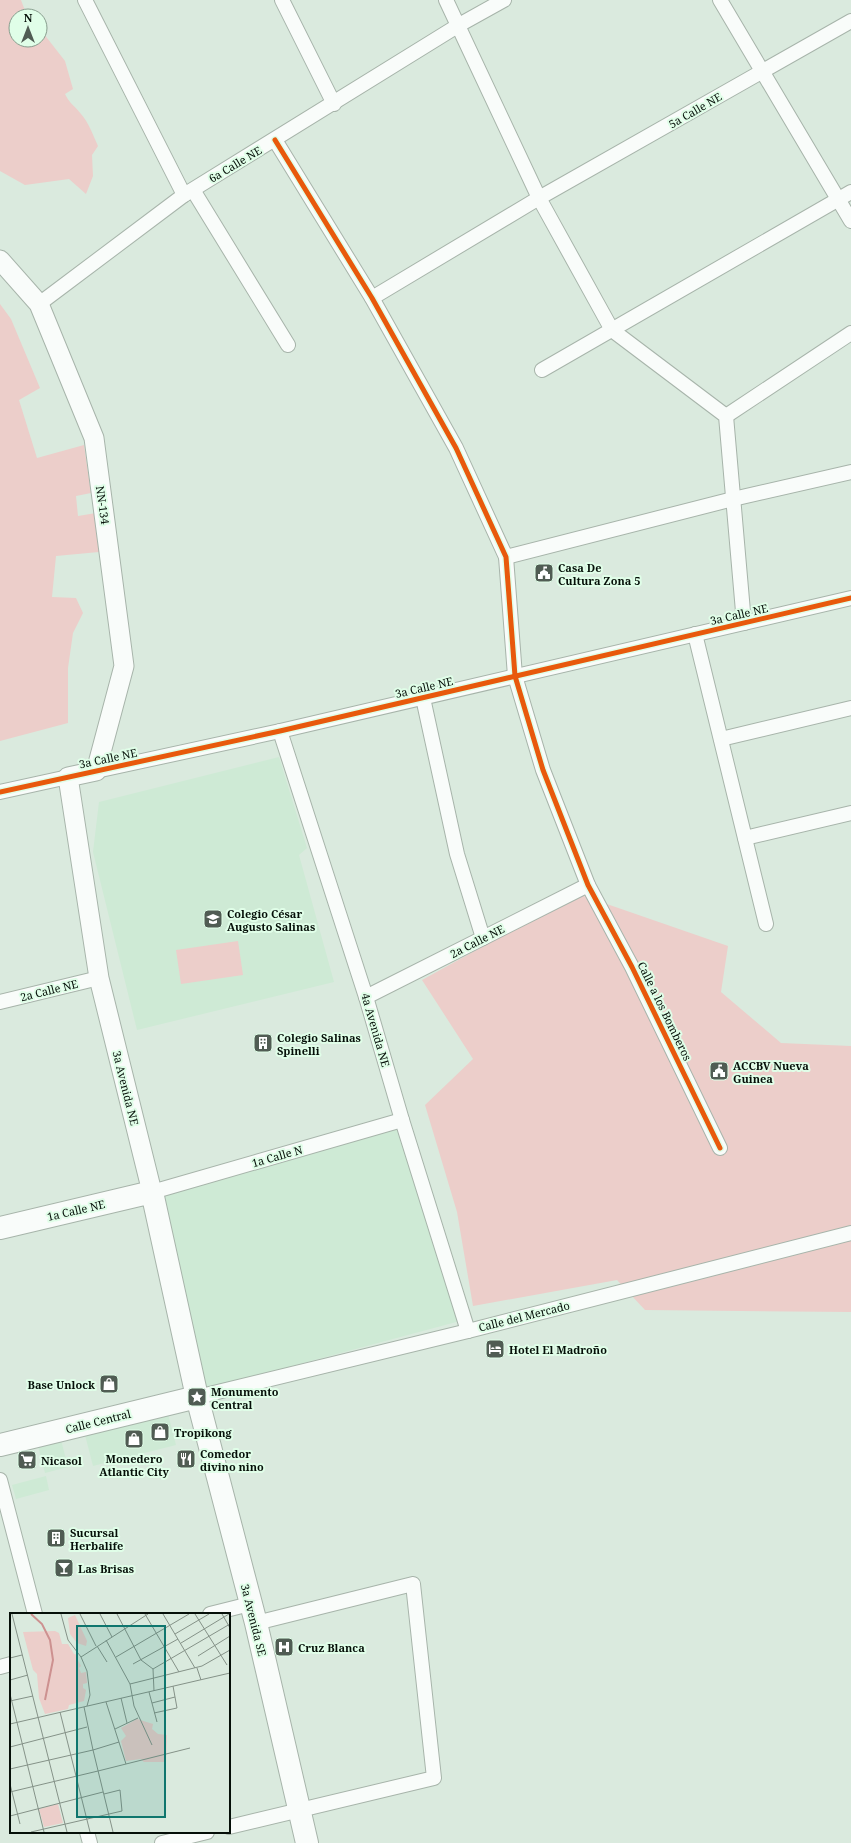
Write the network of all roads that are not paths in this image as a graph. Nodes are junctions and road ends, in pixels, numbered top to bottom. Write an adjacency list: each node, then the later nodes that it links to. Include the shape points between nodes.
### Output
1 (85, 0): 11 (street)
2 (282, 0): 9 (street)
3 (446, 0): 7 (street)
4 (504, 0): 7 (street, 6a Calle NE)
5 (720, 0): 8 (street)
6 (851, 21): 8 (street, 5a Calle NE)
7 (459, 26): 9 (street, 6a Calle NE); 13 (street)
8 (764, 71): 13 (street, 5a Calle NE); 14 (street)
9 (334, 104): 10 (street, 6a Calle NE)
10 (275, 140): 11 (street, 6a Calle NE); 17 (street)
11 (188, 192): 18 (street, 6a Calle NE); 21 (street)
12 (851, 192): 14 (street)
13 (539, 198): 17 (street, 5a Calle NE); 19 (street)
14 (838, 199): 15 (street); 19 (street)
15 (851, 221)
16 (0, 260): 18 (street, NN-134 / NN-134)
17 (372, 298): 26 (street, via 456,448)
18 (39, 304): 35 (street, NN-134 / NN-134, via 94,438 124,666)
19 (612, 330): 22 (street); 23 (street)
20 (851, 333): 23 (street)
21 (288, 345)
22 (542, 370)
23 (726, 416): 25 (street)
24 (851, 472): 25 (street)
25 (733, 499): 26 (street); 28 (street)
26 (506, 557): 30 (street, Calle a los Bomberos)
27 (851, 598): 28 (street, 3a Calle NE)
28 (744, 623): 29 (street, 3a Calle NE)
29 (695, 634): 30 (street, 3a Calle NE); 34 (street)
30 (514, 676): 31 (street, 3a Calle NE); 40 (street, Calle a los Bomberos, via 543,770)
31 (423, 698): 33 (street, 3a Calle NE); 42 (street, via 457,854)
32 (851, 708): 34 (street)
33 (280, 731): 35 (street, 3a Calle NE); 44 (street, 4a Avenida NE)
34 (721, 739): 39 (street)
35 (96, 771): 36 (street, 3a Calle NE)
36 (68, 777): 37 (street, 3a Calle NE); 43 (street, 3a Avenida NE)
37 (0, 792)
38 (850, 815): 39 (street)
39 (745, 838): 41 (street)
40 (588, 885): 42 (street, 2a Calle NE); 47 (street, Calle a los Bomberos, via 632,967)
41 (766, 924)
42 (483, 938): 44 (street, 2a Calle NE)
43 (99, 978): 45 (street, 2a Calle NE); 48 (street, 3a Avenida NE)
44 (366, 997): 46 (street, 4a Avenida NE)
45 (0, 1002)
46 (402, 1120): 48 (street, 1a Calle N); 51 (street, 4a Avenida NE)
47 (720, 1148)
48 (152, 1192): 49 (highway, 1a Calle NE); 52 (highway, 3a Avenida NE)
49 (0, 1228)
50 (851, 1232): 51 (street, Calle del Mercado)
51 (468, 1331): 52 (street, Calle del Mercado)
52 (197, 1397): 53 (highway, Calle Central); 57 (highway, 3a Avenida SE)
53 (0, 1445)
54 (0, 1480): 55 (street)
55 (35, 1613)
56 (230, 1614): 57 (street)
57 (253, 1614): 60 (highway, 3a Avenida SE); 60 (street, via 413,1584 434,1778)
58 (10, 1664): 59 (street)
59 (0, 1666)
60 (299, 1810): 61 (street); 66 (highway, 3a Avenida SE)
61 (230, 1827)
62 (87, 1833): 64 (street)
63 (203, 1833): 65 (street)
64 (90, 1843)
65 (162, 1843)
66 (307, 1843)

